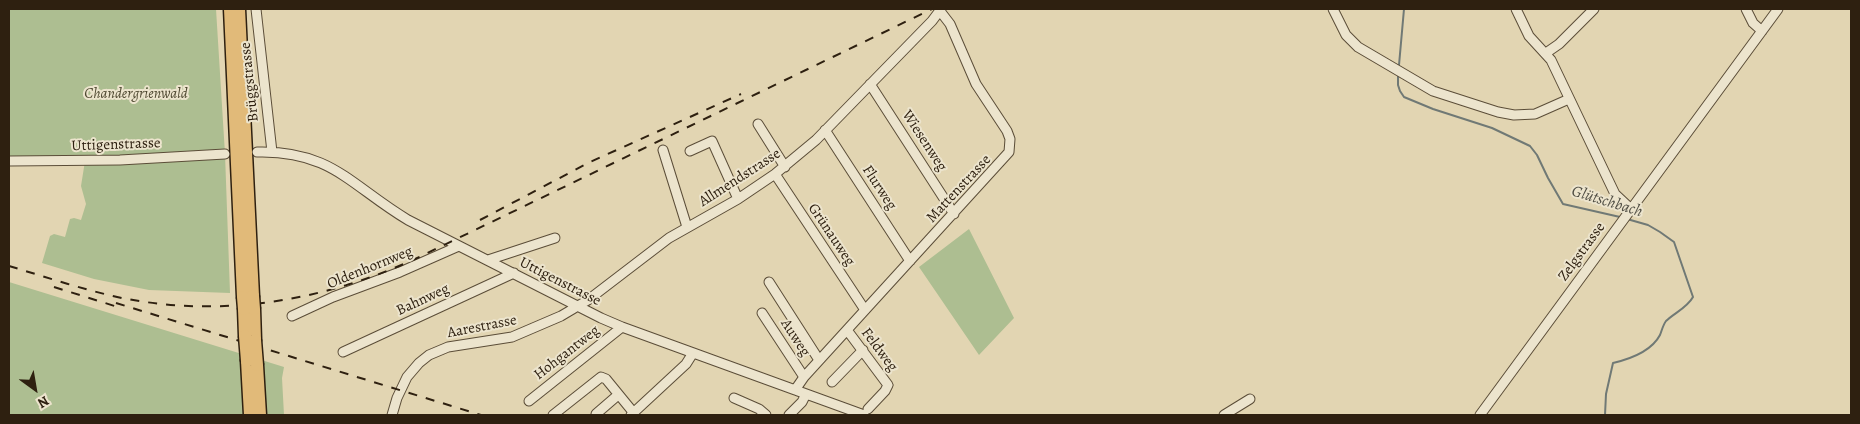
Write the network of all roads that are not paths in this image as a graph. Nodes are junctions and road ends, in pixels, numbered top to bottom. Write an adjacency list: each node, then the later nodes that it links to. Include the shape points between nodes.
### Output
1 (230, 9): 34 (highway)
2 (239, 9): 34 (highway)
3 (256, 9): 19 (street, Brüggstrasse)
4 (1333, 9): 13 (street, via 1346,35 1358,47 1433,91 1514,115 1535,114)
5 (1516, 9): 11 (street, via 1529,36)
6 (1593, 9): 11 (street, via 1569,35)
7 (1746, 9): 10 (street, via 1753,23)
8 (1778, 9): 10 (street, Zelgstrasse)
9 (941, 10): 12 (street, Allmendstrasse); 26 (street, Mattenstrasse, via 976,84 1010,139 1009,152 1004,159)
10 (1762, 31): 25 (street, Zelgstrasse)
11 (1546, 53): 13 (street)
12 (870, 84): 15 (street, Allmendstrasse); 26 (street, Wiesenweg)
13 (1569, 99): 25 (street, via 1615,194)
14 (758, 124): 22 (street)
15 (825, 130): 22 (street, Allmendstrasse); 31 (street, Flurweg)
16 (663, 150): 27 (street)
17 (690, 151): 24 (street, via 712,141)
18 (257, 152): 19 (street, Uttigenstrasse)
19 (272, 152): 29 (street, Uttigenstrasse, via 304,156 328,165 400,215)
20 (225, 154): 21 (street, Uttigenstrasse, via 120,160)
21 (9, 161)
22 (785, 167): 23 (street, Allmendstrasse)
23 (775, 174): 24 (street, Allmendstrasse); 36 (street, Grünauweg)
24 (738, 199): 27 (street, Allmendstrasse)
25 (1630, 211): 64 (street, Zelgstrasse)
26 (954, 214): 31 (street, Mattenstrasse)
27 (687, 227): 35 (street, Allmendstrasse, via 659,244)
28 (555, 238): 30 (street)
29 (460, 246): 30 (street, Uttigenstrasse); 38 (street, Oldenhornweg)
30 (488, 260): 32 (street, Uttigenstrasse)
31 (910, 261): 36 (street, Mattenstrasse)
32 (514, 273): 35 (street, Uttigenstrasse); 42 (street, Bahnweg)
33 (769, 282): 44 (street)
34 (248, 303): 45 (highway, bridge)
35 (579, 306): 39 (street, Uttigenstrasse); 59 (street, Aarestrasse, via 518,335 448,347 429,355 404,381)
36 (865, 310): 40 (street, Mattenstrasse)
37 (762, 312): 46 (street, Auweg)
38 (292, 316)
39 (622, 327): 43 (street, Uttigenstrasse); 53 (street, Hohgantweg)
40 (847, 330): 41 (street, Feldweg); 44 (street, Mattenstrasse)
41 (863, 350): 47 (street); 54 (street, Feldweg, via 888,385)
42 (343, 352)
43 (693, 353): 48 (street, Uttigenstrasse); 56 (street, via 686,364)
44 (819, 360): 46 (street, Mattenstrasse)
45 (252, 363): 57 (highway); 58 (highway)
46 (804, 378): 48 (street, Mattenstrasse)
47 (832, 382)
48 (795, 390): 49 (street, Uttigenstrasse)
49 (806, 394): 54 (street, Uttigenstrasse); 62 (street)
50 (618, 395): 55 (street); 56 (street); 60 (street, via 601,377)
51 (734, 398): 61 (street)
52 (1250, 399): 63 (street)
53 (529, 401)
54 (866, 412)
55 (596, 414)
56 (632, 414)
57 (250, 415)
58 (260, 415)
59 (392, 415)
60 (553, 415)
61 (766, 415)
62 (789, 415)
63 (1224, 415)
64 (1480, 415)

